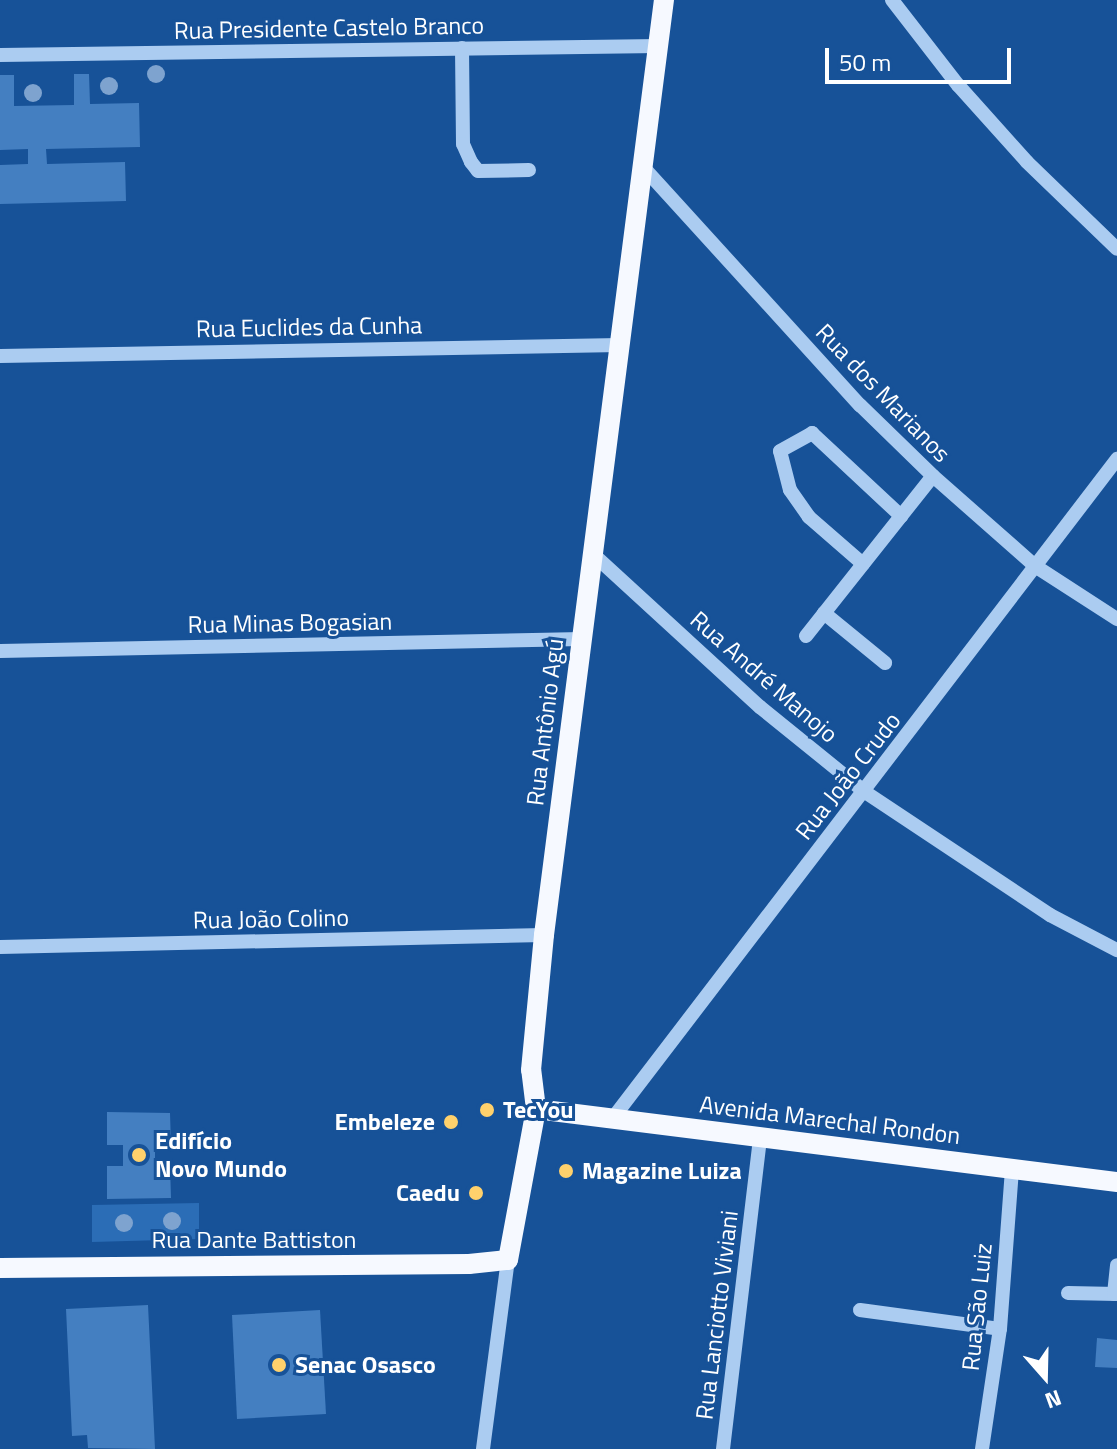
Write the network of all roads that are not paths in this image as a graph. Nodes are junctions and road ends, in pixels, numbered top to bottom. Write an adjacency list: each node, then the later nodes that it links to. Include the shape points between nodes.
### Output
1 (664, 0): 3 (main road, Rua Antônio Agú)
2 (892, 0): 8 (street, via 1027,162)
3 (659, 46): 4 (street, Rua Presidente Castelo Branco); 6 (main road, Rua Antônio Agú)
4 (462, 48): 5 (street, Rua Presidente Castelo Branco); 7 (street, via 463,144 471,162 478,171)
5 (0, 55)
6 (644, 168): 9 (main road, Rua Antônio Agú); 12 (street, Rua dos Marianos, via 860,405)
7 (529, 170)
8 (1117, 249)
9 (620, 345): 10 (street, Rua Euclides da Cunha); 14 (main road, Rua Antônio Agú)
10 (0, 356)
11 (1117, 459): 16 (street, Rua João Crudo)
12 (933, 476): 13 (street); 16 (street, Rua dos Marianos)
13 (901, 516): 15 (street); 15 (street, via 812,433 780,451 790,490 809,517)
14 (594, 555): 20 (main road, Rua Antônio Agú); 23 (street, Rua André Manojo, via 760,707)
15 (863, 564): 17 (street)
16 (1035, 566): 18 (street, Rua dos Marianos); 23 (street, Rua João Crudo)
17 (824, 613): 19 (street); 22 (street)
18 (1117, 619)
19 (806, 636)
20 (582, 639): 21 (street, Rua Minas Bogasian); 24 (main road, Rua Antônio Agú)
21 (0, 651)
22 (885, 663)
23 (865, 792): 26 (street, Rua André Manojo, via 1050,915); 28 (street, Rua João Crudo)
24 (544, 935): 25 (street, Rua João Colino); 27 (main road, Rua Antônio Agú, via 531,1070)
25 (0, 947)
26 (1117, 950)
27 (536, 1109): 28 (main road, Avenida Marechal Rondon); 32 (main road, Rua Antônio Agú)
28 (613, 1118): 29 (main road, Avenida Marechal Rondon)
29 (760, 1138): 30 (main road, Avenida Marechal Rondon); 40 (street, Rua Lanciotto Viviani)
30 (1012, 1168): 31 (main road, Avenida Marechal Rondon); 38 (street, Rua São Luiz)
31 (1117, 1182)
32 (508, 1260): 34 (main road, Rua Dante Battiston); 39 (street, Rua Antônio Agú)
33 (1117, 1265): 36 (street)
34 (0, 1268)
35 (1068, 1293): 36 (street)
36 (1115, 1294)
37 (860, 1310): 38 (street)
38 (1000, 1329): 41 (street, Rua São Luiz)
39 (483, 1449)
40 (723, 1449)
41 (982, 1449)

